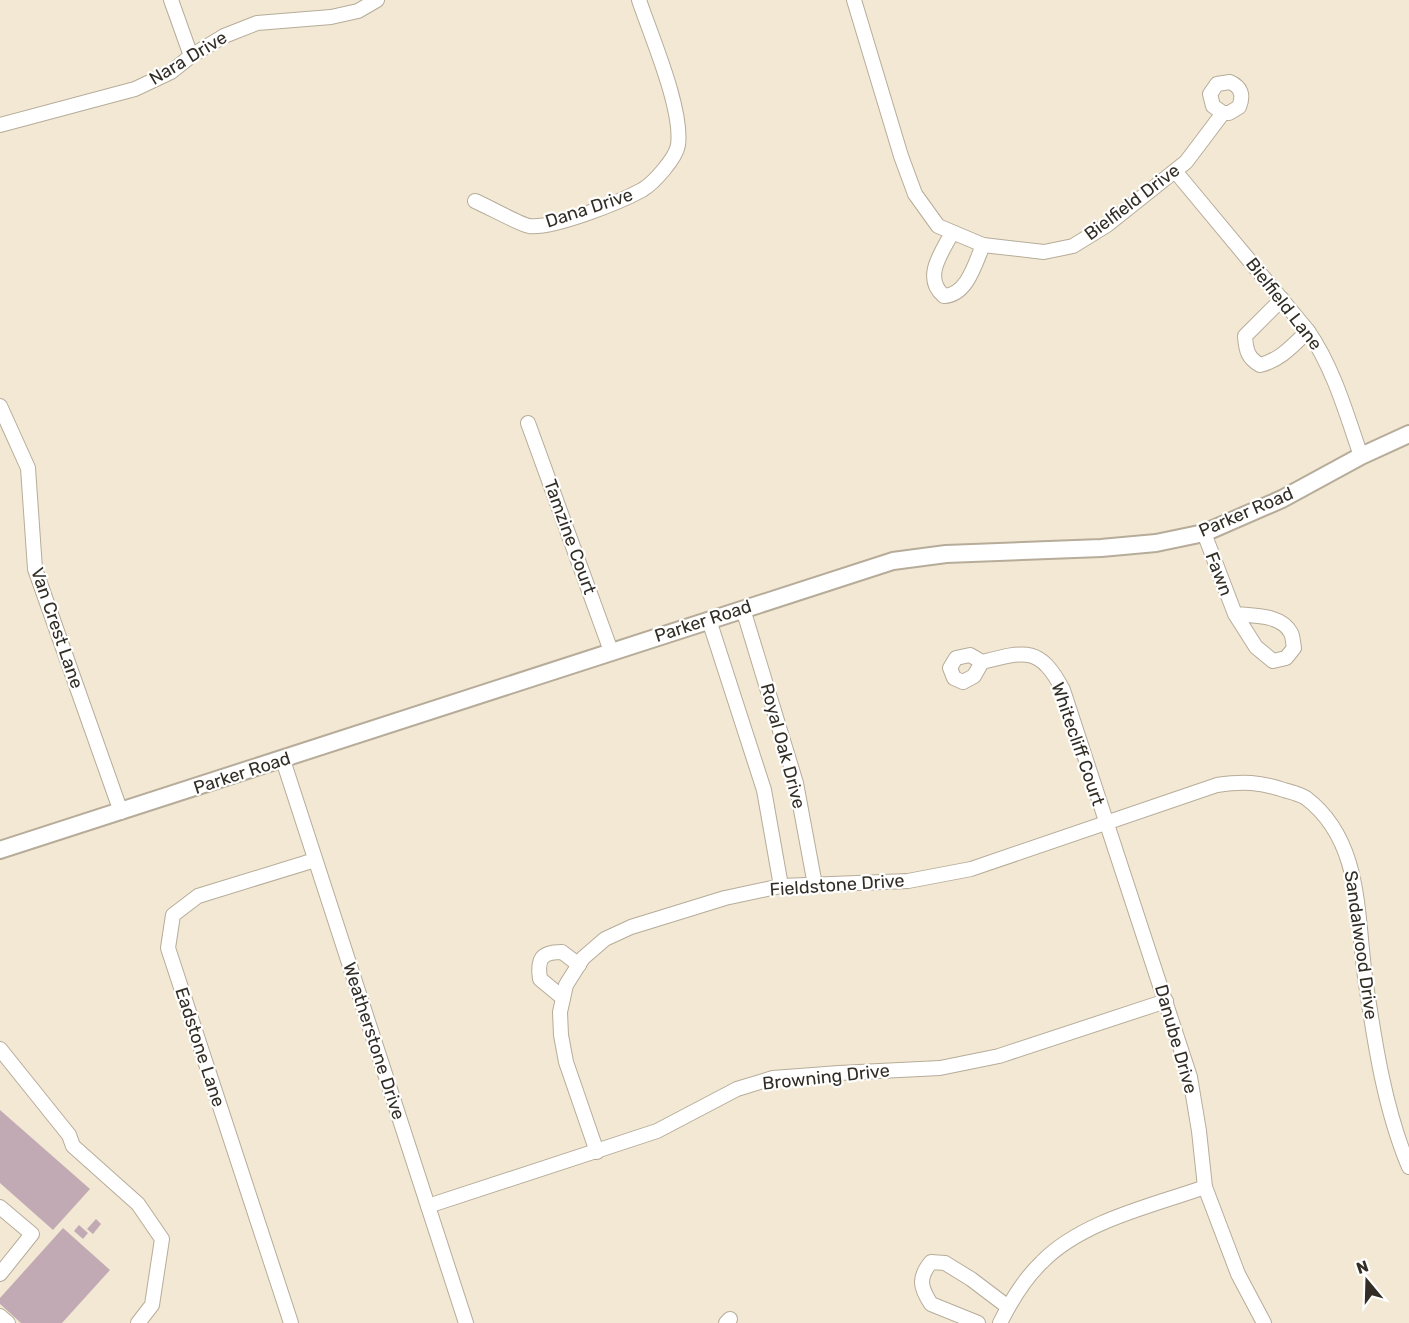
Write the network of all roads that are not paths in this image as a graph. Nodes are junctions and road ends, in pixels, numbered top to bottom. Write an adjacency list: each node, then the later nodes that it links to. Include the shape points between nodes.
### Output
1 (171, 0): 5 (street)
2 (377, 0): 5 (street, Nara Drive, via 358,11 331,17 257,23 224,36)
3 (639, 0): 9 (street, Dana Drive, via 676,115 678,146 660,175 643,189 554,223 529,226)
4 (854, 0): 10 (street, Bielfield Drive, via 915,194 938,226)
5 (191, 56): 7 (street, Nara Drive, via 171,72 135,89)
6 (1223, 113): 8 (street, Bielfield Drive, via 1186,162)
7 (0, 125)
8 (1174, 171): 11 (street, Bielfield Drive, via 1107,225 1073,246 1044,252); 12 (street, Bielfield Lane)
9 (476, 201)
10 (952, 233): 11 (street, Bielfield Drive); 11 (street, via 934,267 937,290 944,296 960,290)
11 (983, 245)
12 (1282, 299): 13 (street, Bielfield Lane); 13 (street, via 1245,336 1250,359 1260,365 1272,362)
13 (1308, 331): 17 (street, Bielfield Lane, via 1333,375)
14 (0, 406): 25 (street, Van Crest Lane, via 28,468 35,569)
15 (528, 423): 22 (street, Tamzine Court)
16 (1409, 434): 17 (main road, Parker Road)
17 (1361, 456): 18 (main road, Parker Road, via 1282,499)
18 (1204, 533): 19 (main road, Parker Road, via 1101,549 946,554 893,561); 20 (street, Fawn)
19 (743, 609): 21 (main road, Parker Road); 29 (street, Royal Oak Drive, via 796,783)
20 (1234, 614)
21 (709, 620): 22 (main road, Parker Road); 30 (street, Royal Oak Drive, via 764,790)
22 (611, 651): 24 (main road, Parker Road)
23 (982, 662): 26 (street, Whitecliff Court, via 1015,654 1036,656 1052,670 1063,690)
24 (283, 759): 25 (main road, Parker Road); 28 (street, Weatherstone Drive)
25 (121, 812): 27 (main road, Parker Road)
26 (1105, 822): 29 (street, Fieldstone Drive, via 971,869 908,881); 33 (street, Danube Drive); 36 (street, Sandalwood Drive, via 1239,781 1262,783 1305,797 1326,818 1343,843 1350,869 1375,1039 1387,1098)
27 (0, 850)
28 (315, 860): 38 (street, Weatherstone Drive); 45 (street, Eadstone Lane, via 198,896 173,915 168,948)
29 (815, 885): 30 (street, Fieldstone Drive)
30 (781, 886): 31 (street, Fieldstone Drive, via 725,898 631,927 605,939)
31 (579, 965): 32 (street, Fieldstone Drive); 32 (street, via 562,952 547,953 541,958 540,979)
32 (563, 998): 35 (street, Fieldstone Drive, via 561,1035 566,1062)
33 (1166, 1001): 35 (street, Browning Drive, via 999,1056 940,1068 772,1078 738,1089 657,1131); 37 (street, Danube Drive, via 1190,1077)
34 (0, 1049): 44 (street, via 73,1146 138,1204 162,1239 152,1305)
35 (597, 1152): 38 (street, Browning Drive)
36 (1407, 1159)
37 (1205, 1187): 41 (street, via 1097,1225 1063,1245 1041,1262); 49 (street, Danube Drive, via 1238,1274)
38 (428, 1206): 46 (street, Weatherstone Drive)
39 (0, 1207): 40 (street, via 32,1234)
40 (0, 1274)
41 (1008, 1307): 47 (street, via 945,1263 931,1262 923,1273 922,1286 931,1305); 48 (street)
42 (0, 1316): 43 (street)
43 (8, 1323)
44 (138, 1323)
45 (291, 1323)
46 (466, 1323)
47 (978, 1323)
48 (1000, 1323)
49 (1264, 1323)

